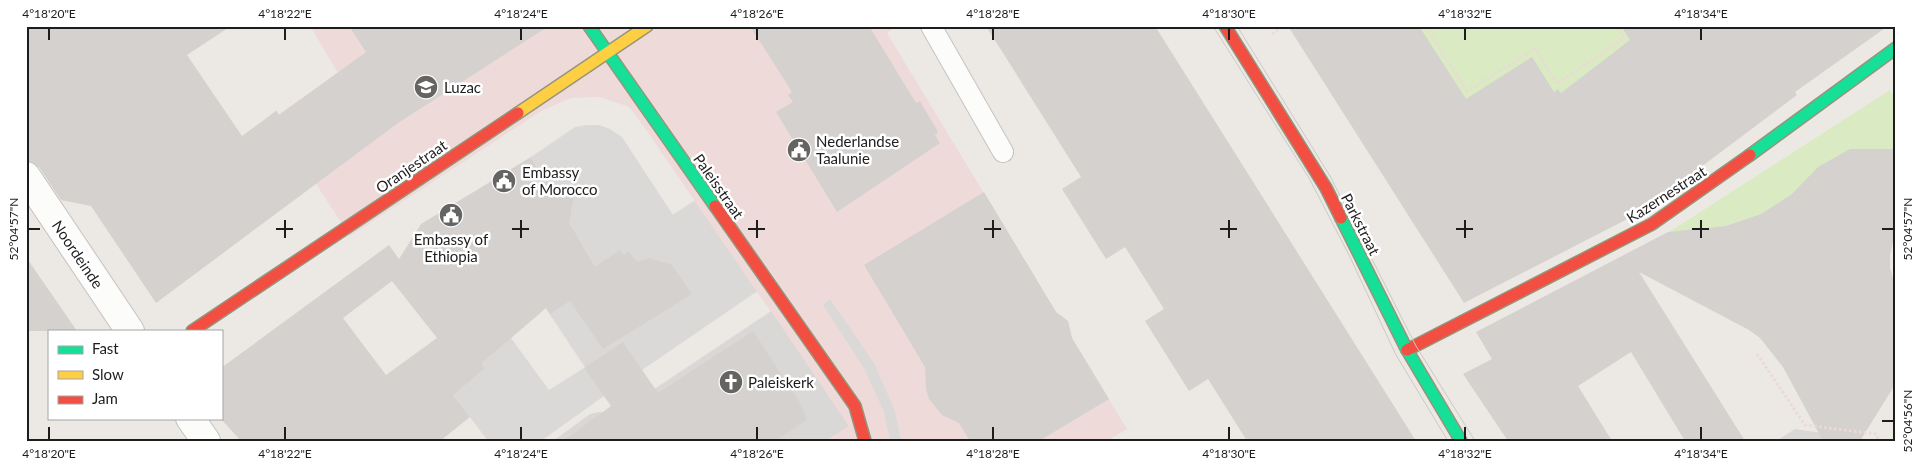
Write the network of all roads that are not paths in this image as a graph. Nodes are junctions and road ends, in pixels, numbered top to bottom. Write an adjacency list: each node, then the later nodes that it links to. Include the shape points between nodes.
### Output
1 (589, 26): 5 (street, Paleisstraat)
2 (648, 26): 5 (street, Oranjestraat)
3 (931, 26): 7 (lane)
4 (1225, 26): 11 (street, Parkstraat, via 1326,188)
5 (607, 52): 10 (street, Oranjestraat); 14 (street, Paleisstraat, via 855,406)
6 (1893, 57): 11 (street, Kazernestraat, via 1652,224)
7 (1002, 152)
8 (26, 176): 9 (street, Noordeinde)
9 (129, 330)
10 (193, 330)
11 (1407, 350): 15 (street, Parkstraat)
12 (191, 420): 13 (street)
13 (206, 441)
14 (865, 441)
15 (1461, 441)

